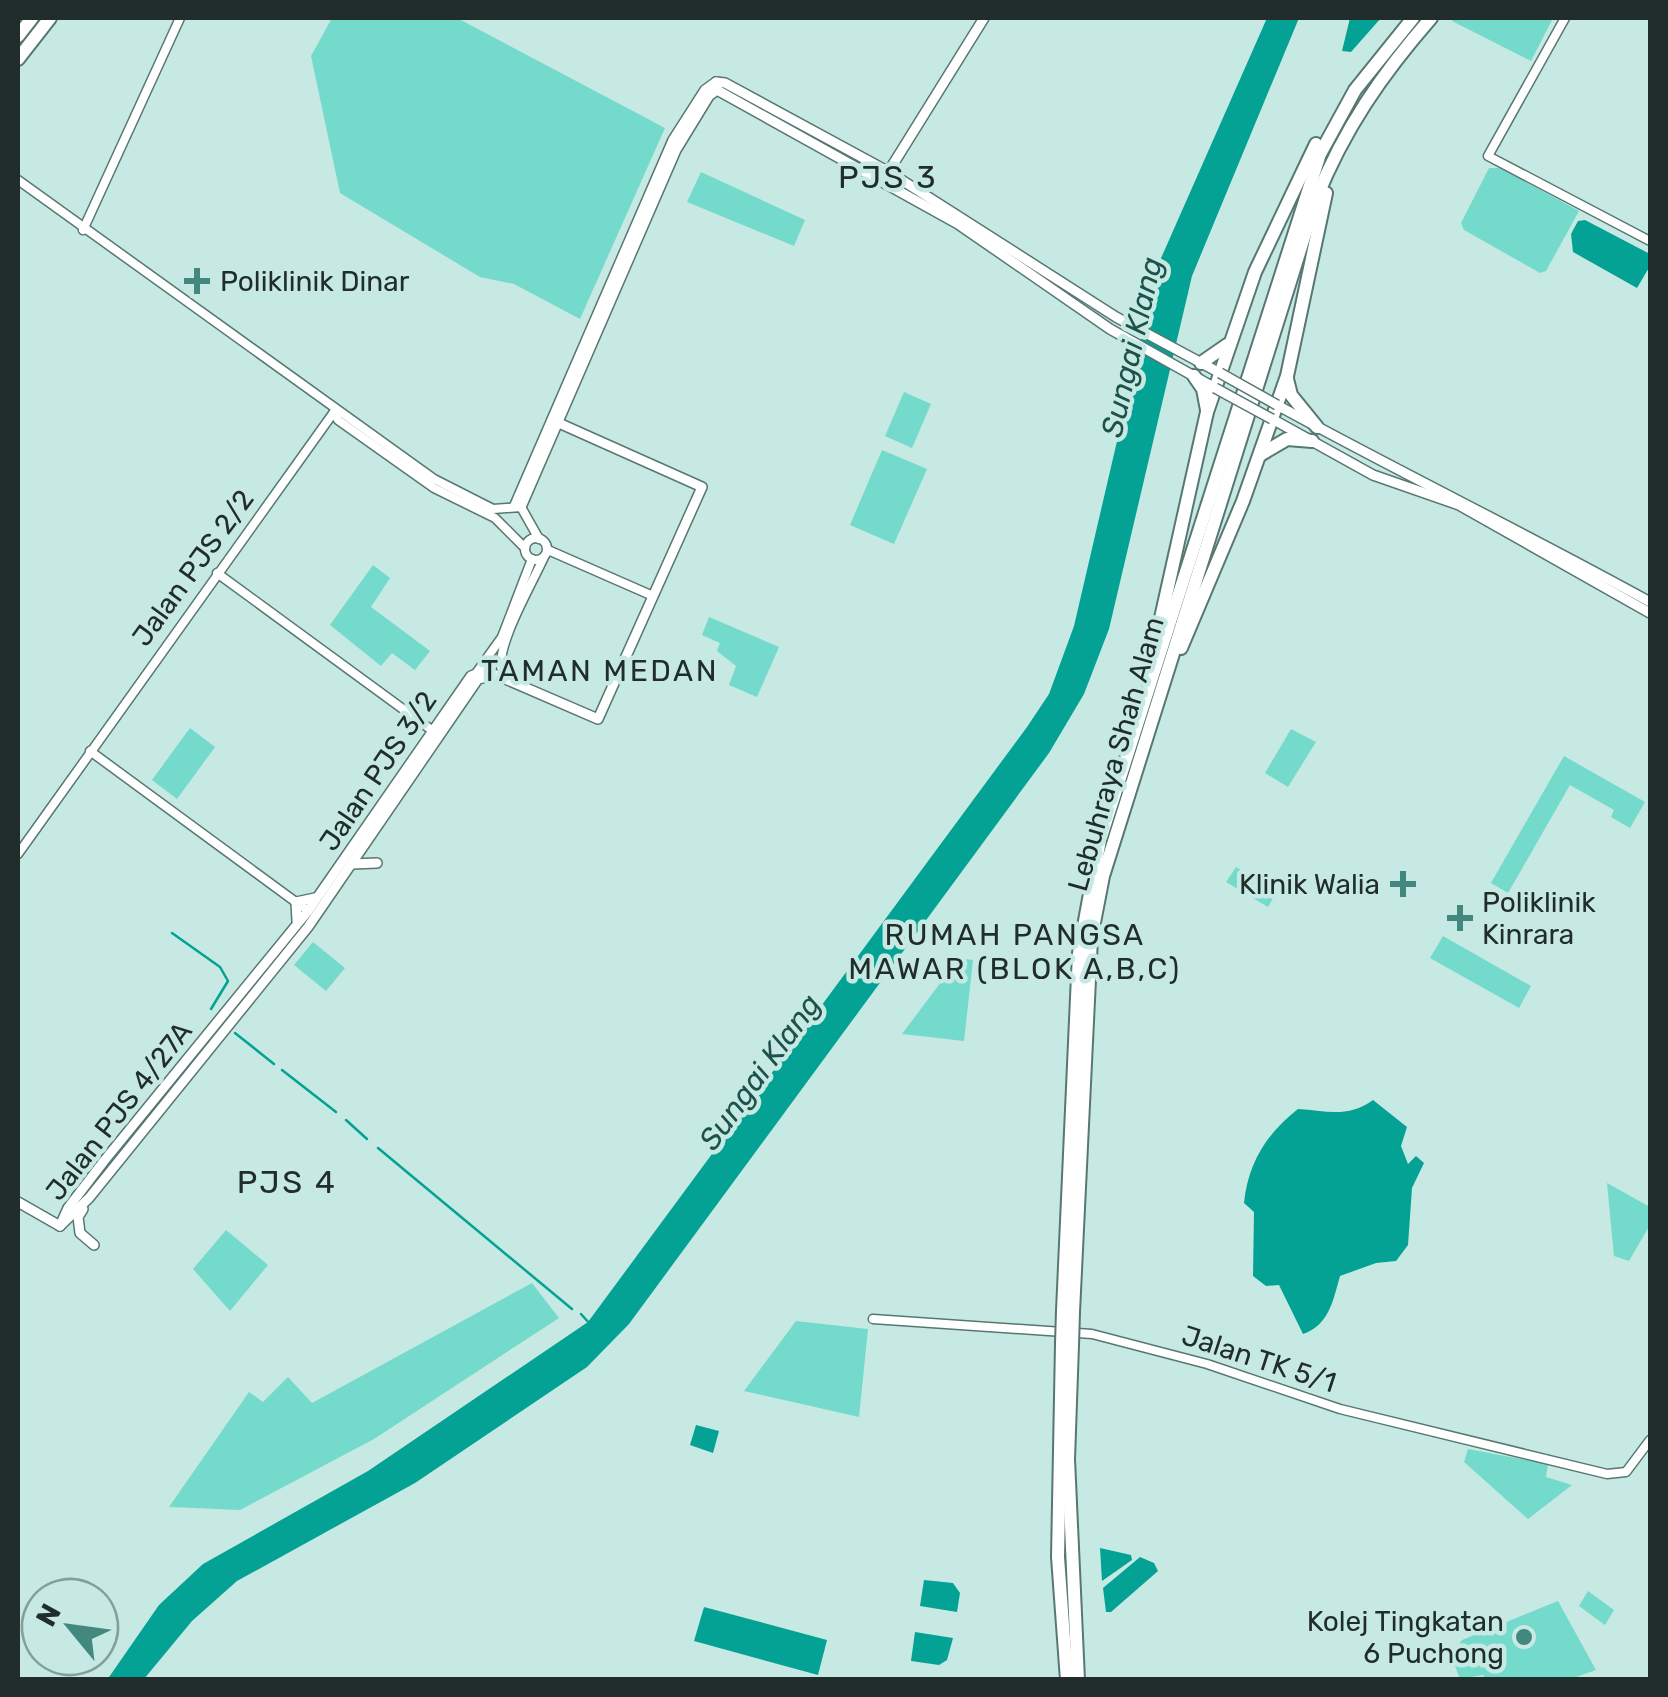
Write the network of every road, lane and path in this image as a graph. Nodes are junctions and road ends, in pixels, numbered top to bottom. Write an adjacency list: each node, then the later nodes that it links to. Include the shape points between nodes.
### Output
1 (32, 18): 10 (highway)
2 (41, 18): 11 (highway)
3 (50, 18): 12 (highway)
4 (180, 18): 22 (street)
5 (984, 18): 17 (main road)
6 (1413, 18): 9 (highway, Lebuhraya Shah Alam)
7 (1431, 18): 16 (highway, Lebuhraya Shah Alam, via 1368,94)
8 (1565, 18): 23 (street, via 1488,156)
9 (1400, 31): 24 (highway, via 1364,64 1318,140 1254,272); 47 (highway, Lebuhraya Shah Alam, via 1355,90 1320,154)
10 (18, 36)
11 (18, 48)
12 (18, 59)
13 (717, 86): 14 (main road); 15 (main road); 18 (main road, via 725,82); 33 (main road, via 705,90 674,140)
14 (706, 101): 15 (main road, via 717,97); 33 (main road, via 676,150)
15 (744, 106): 19 (main road)
16 (1337, 147): 27 (highway); 50 (highway, Lebuhraya Shah Alam)
17 (900, 152): 18 (main road, via 884,160); 19 (main road); 21 (main road, via 902,171)
18 (864, 158): 19 (main road)
19 (886, 176): 21 (main road); 25 (main road, via 1110,329)
20 (18, 180): 22 (street)
21 (914, 187): 25 (main road)
22 (83, 230): 30 (street)
23 (1650, 241)
24 (1230, 341): 25 (highway); 26 (highway)
25 (1195, 368): 26 (main road); 28 (main road); 31 (highway)
26 (1220, 373): 28 (highway); 29 (main road, bridge)
27 (1286, 376): 29 (highway); 34 (highway, via 1292,395)
28 (1215, 388): 31 (highway); 32 (main road, bridge)
29 (1277, 405): 32 (highway); 34 (main road)
30 (334, 412): 37 (street, via 446,487 500,511); 39 (street, via 426,482 496,518); 42 (street, Jalan PJS 2/2)
31 (1207, 412): 47 (highway)
32 (1272, 419): 35 (main road); 36 (highway)
33 (555, 421): 37 (main road); 43 (main road, via 702,486)
34 (1318, 427): 44 (main road)
35 (1312, 441): 36 (highway, via 1287,439); 45 (main road, via 1373,475 1459,506)
36 (1260, 455): 50 (highway)
37 (518, 506): 38 (street)
38 (539, 540): 39 (street); 40 (street)
39 (524, 547): 41 (street)
40 (546, 554): 41 (street); 43 (street); 46 (street, via 500,664)
41 (532, 559): 46 (street)
42 (217, 573): 48 (street); 49 (street, Jalan PJS 2/2)
43 (653, 596): 46 (main road, via 598,719)
44 (1650, 602)
45 (1650, 613)
46 (489, 672): 48 (main road, Jalan PJS 3/2); 53 (main road, Jalan PJS 3/2)
47 (1135, 727): 65 (highway, Lebuhraya Shah Alam, via 1100,840 1079,953)
48 (433, 731): 54 (main road, Jalan PJS 3/2)
49 (90, 751): 51 (street, Jalan PJS 2/2); 55 (street)
50 (1132, 781): 65 (highway, Lebuhraya Shah Alam, via 1091,938)
51 (18, 854)
52 (377, 863): 53 (main road)
53 (352, 864): 57 (main road, Jalan PJS 3/2)
54 (317, 898): 55 (main road); 56 (main road, Jalan PJS 3/2)
55 (296, 902): 56 (street); 57 (main road)
56 (308, 911): 57 (main road, Jalan PJS 4/27A)
57 (302, 926): 58 (main road, Jalan PJS 4/27A)
58 (190, 1066): 59 (main road, Jalan PJS 4/27A); 61 (main road, Jalan PJS 4/27A)
59 (89, 1198): 63 (main road, Jalan PJS 4/27A); 64 (main road, via 78,1222)
60 (20, 1200): 62 (main road)
61 (68, 1208): 62 (main road); 63 (main road, Jalan PJS 4/27A)
62 (44, 1215): 63 (main road)
63 (60, 1226)
64 (94, 1246)
65 (1068, 1311): 67 (highway, Lebuhraya Shah Alam, bridge)
66 (873, 1320): 68 (street, Jalan TK 5/1, via 1092,1334 1340,1408 1607,1474 1626,1472)
67 (1067, 1344): 69 (highway, Lebuhraya Shah Alam, via 1058,1522); 70 (highway, Lebuhraya Shah Alam)
68 (1650, 1440)
69 (1067, 1680)
70 (1078, 1680)

